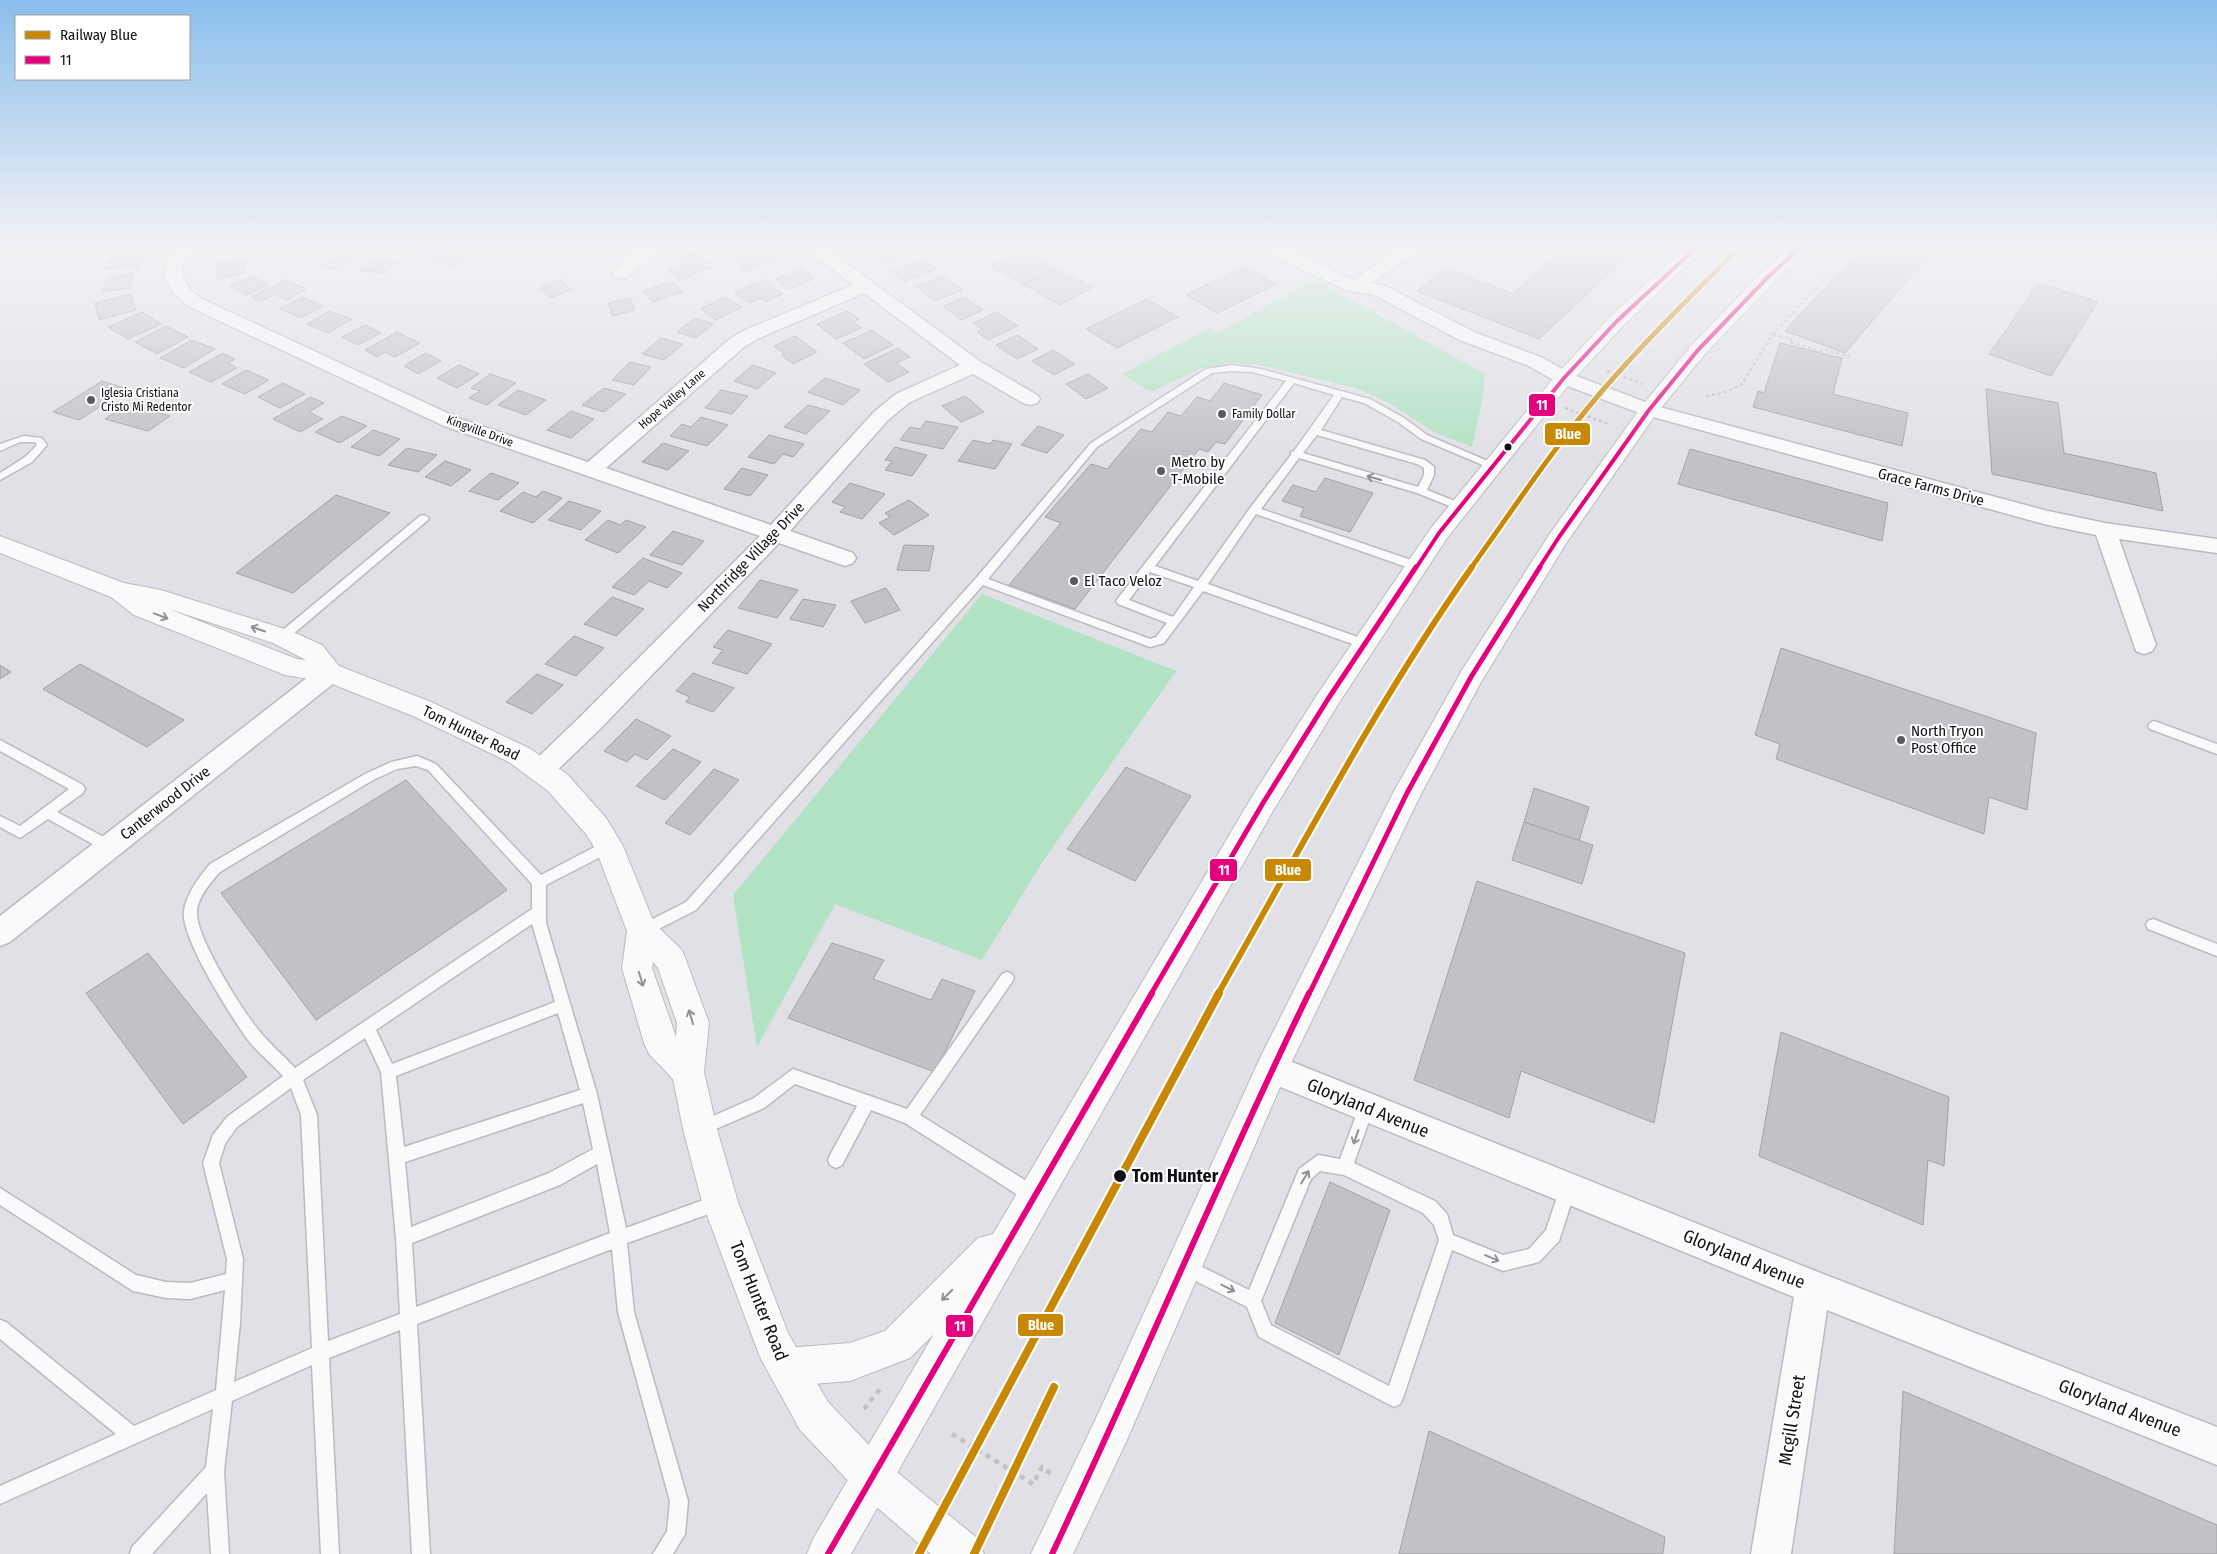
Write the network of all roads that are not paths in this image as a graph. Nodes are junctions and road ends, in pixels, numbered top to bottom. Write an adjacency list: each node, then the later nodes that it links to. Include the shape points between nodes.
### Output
1 (225, 317): 17 (street, Kingville Drive, via 451,422)
2 (792, 317): 17 (street, Hope Valley Lane, via 737,343)
3 (907, 317): 7 (street)
4 (1398, 317): 8 (street, via 1454,344 1535,374)
5 (1623, 317): 8 (main road)
6 (1730, 317): 12 (main road)
7 (974, 366): 11 (street); 24 (street, Northridge Village Drive, via 919,390 892,406)
8 (1564, 378): 12 (street); 16 (main road)
9 (1292, 380): 10 (lane); 29 (lane); 30 (lane, via 1252,368 1229,367 1209,371 1094,445)
10 (1339, 394): 13 (lane); 16 (lane, via 1367,401 1402,420 1424,437)
11 (1030, 399)
12 (1650, 399): 23 (street, Grace Farms Drive, via 2007,508); 55 (main road, via 1471,677 1407,793)
13 (1315, 431): 15 (lane); 19 (lane, via 1421,462 1429,467 1429,475)
14 (0, 448): 18 (lane, via 19,439 31,438 39,440 42,445 38,452)
15 (1295, 454): 19 (lane, one-way to 15); 21 (lane)
16 (1494, 466): 20 (main road)
17 (592, 470): 24 (street, Kingville Drive)
18 (0, 477)
19 (1421, 491): 20 (lane)
20 (1460, 507): 28 (main road)
21 (1254, 510): 28 (lane); 31 (lane)
22 (424, 518): 34 (lane)
23 (2105, 530): 26 (street, Grace Farms Drive); 36 (street)
24 (776, 533): 27 (street, Kingville Drive); 41 (street, Northridge Village Drive)
25 (0, 544): 32 (main road, Tom Hunter Road)
26 (2217, 546)
27 (845, 558)
28 (1416, 566): 35 (main road)
29 (1148, 567): 31 (lane); 33 (lane, via 1122,601)
30 (981, 580): 33 (lane, via 1150,643 1160,640); 49 (lane, via 691,906)
31 (1200, 585): 33 (lane); 35 (lane)
32 (120, 591): 34 (main road, Tom Hunter Road, one-way to 32, via 161,598); 37 (main road, Tom Hunter Road, one-way to 37, via 142,609 294,668)
33 (1175, 622)
34 (282, 638): 37 (main road, Tom Hunter Road, via 313,651)
35 (1365, 644): 70 (main road, via 1263,803)
36 (2144, 645)
37 (330, 673): 41 (main road, Tom Hunter Road, via 495,742); 44 (street, Canterwood Drive)
38 (2154, 726): 40 (lane)
39 (0, 745): 42 (lane, via 79,789)
40 (2217, 749)
41 (541, 770): 45 (main road, Tom Hunter Road, via 569,795)
42 (47, 813): 43 (lane, via 20,833); 44 (lane)
43 (0, 821)
44 (110, 846): 50 (street, Canterwood Drive)
45 (609, 846): 46 (lane); 49 (main road, Tom Hunter Road)
46 (540, 882): 47 (lane); 57 (lane, via 432,767 417,761 394,765 367,778 215,868 202,882 190,911 205,960 254,1036)
47 (539, 912): 53 (lane, via 539,923); 54 (lane)
48 (2153, 925): 51 (lane)
49 (642, 931): 62 (main road, Tom Hunter Road, via 638,968 660,1043 688,1072)
50 (0, 933)
51 (2217, 950)
52 (1007, 978): 61 (lane)
53 (563, 1005): 56 (lane); 58 (lane)
54 (367, 1028): 56 (lane); 57 (lane)
55 (1272, 1069): 60 (street, Gloryland Avenue); 74 (main road)
56 (388, 1072): 64 (lane)
57 (294, 1076): 75 (lane, via 232,1122 218,1140 211,1163 235,1259); 80 (lane, via 309,1115)
58 (590, 1094): 63 (lane); 64 (lane)
59 (867, 1102): 61 (lane); 62 (lane, via 793,1076 759,1103); 65 (lane)
60 (1366, 1107): 66 (lane, one-way to 66); 67 (street, Gloryland Avenue)
61 (910, 1117): 70 (lane)
62 (700, 1129): 69 (main road, Tom Hunter Road)
63 (602, 1153): 71 (lane, via 554,1179); 72 (lane)
64 (397, 1157): 71 (lane)
65 (836, 1160)
66 (1345, 1167): 73 (lane, via 1429,1208 1441,1220); 77 (lane, one-way to 66, via 1305,1174 1318,1163)
67 (1568, 1188): 73 (lane, one-way to 67, via 1503,1263 1533,1256 1553,1235); 76 (street, Gloryland Avenue)
68 (0, 1196): 75 (lane, via 133,1283 190,1292)
69 (720, 1202): 72 (lane); 81 (main road, Tom Hunter Road, via 773,1344)
70 (1027, 1209): 81 (main road, one-way to 81, via 897,1345 850,1362); 86 (main road)
71 (404, 1238): 78 (lane)
72 (619, 1238): 78 (lane); 92 (lane, via 626,1312 679,1501 676,1534)
73 (1447, 1240): 77 (lane, via 1394,1398 1266,1331)
74 (1184, 1266): 77 (lane, one-way to 77); 95 (main road)
75 (234, 1280): 82 (lane)
76 (1812, 1287): 84 (street, Gloryland Avenue); 96 (street, Mcgill Street)
77 (1253, 1301)
78 (408, 1319): 80 (lane); 91 (lane)
79 (0, 1328): 83 (lane)
80 (319, 1353): 82 (lane); 90 (lane)
81 (786, 1367): 86 (main road, Tom Hunter Road, via 814,1416)
82 (224, 1396): 83 (lane); 85 (lane)
83 (132, 1436): 87 (lane)
84 (2217, 1446)
85 (215, 1472): 88 (lane); 89 (lane)
86 (872, 1477): 93 (main road); 94 (main road, Tom Hunter Road)
87 (0, 1495)
88 (139, 1554)
89 (220, 1554)
90 (330, 1554)
91 (421, 1554)
92 (662, 1554)
93 (828, 1554)
94 (963, 1554)
95 (1052, 1554)
96 (1771, 1554)

